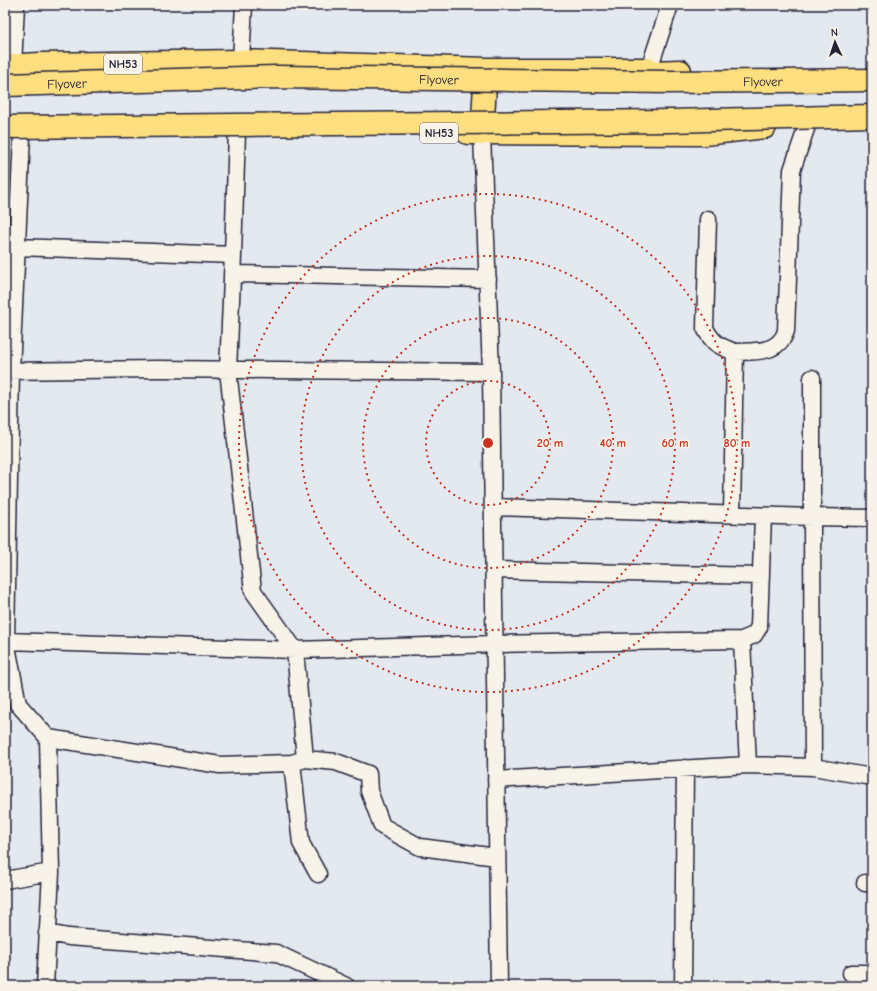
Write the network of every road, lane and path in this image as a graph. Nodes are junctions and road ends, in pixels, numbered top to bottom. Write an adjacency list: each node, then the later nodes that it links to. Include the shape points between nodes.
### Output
1 (16, 5): 8 (street)
2 (244, 5): 4 (street)
3 (670, 5): 6 (street)
4 (241, 61): 5 (highway, NH53); 8 (highway, NH53, via 40,64)
5 (486, 69): 6 (highway, NH53); 15 (highway)
6 (649, 69): 7 (highway, NH53, via 650,72)
7 (872, 70)
8 (8, 72): 9 (highway, Flyover / NH53, bridge, via 669,82)
9 (872, 80)
10 (872, 116): 14 (highway, NH53, bridge)
11 (808, 123): 12 (highway, NH53); 15 (highway, NH53, via 704,134); 21 (street, via 792,170 786,331 776,345 765,350)
12 (872, 123)
13 (237, 132): 14 (highway, NH53); 15 (highway, NH53); 18 (street)
14 (11, 133): 17 (street)
15 (482, 134): 20 (street)
16 (708, 219): 21 (street, via 705,328 710,338 721,347)
17 (17, 247): 18 (street); 23 (street)
18 (233, 255): 19 (street)
19 (232, 274): 20 (street); 22 (street)
20 (488, 279): 24 (street)
21 (735, 352): 27 (street)
22 (228, 370): 23 (street); 24 (street); 36 (street, via 253,591)
23 (8, 371): 34 (street)
24 (492, 372): 26 (street)
25 (812, 378): 29 (street)
26 (494, 507): 27 (street); 31 (street)
27 (732, 514): 28 (street)
28 (763, 516): 29 (street); 32 (street)
29 (812, 517): 30 (street); 40 (street)
30 (870, 518)
31 (494, 570): 32 (street); 35 (street)
32 (761, 576): 33 (street, via 759,627 754,635)
33 (742, 640): 35 (street); 39 (street)
34 (5, 641): 36 (street); 37 (street, via 18,704)
35 (495, 644): 36 (street); 43 (street)
36 (296, 650): 38 (street)
37 (48, 738): 38 (street, via 220,765); 45 (street)
38 (299, 761): 44 (street, via 336,762 368,774 369,791 382,826 420,847); 46 (street, via 301,843)
39 (748, 765): 40 (street); 41 (street)
40 (814, 767): 42 (street)
41 (685, 768): 43 (street); 54 (street)
42 (872, 777)
43 (496, 780): 44 (street)
44 (497, 857): 53 (street)
45 (51, 872): 47 (street); 48 (street)
46 (318, 874)
47 (5, 880)
48 (47, 933): 51 (street); 52 (street, via 69,937 276,953)
49 (852, 973): 50 (street)
50 (872, 973)
51 (45, 986)
52 (346, 986)
53 (499, 986)
54 (683, 986)

